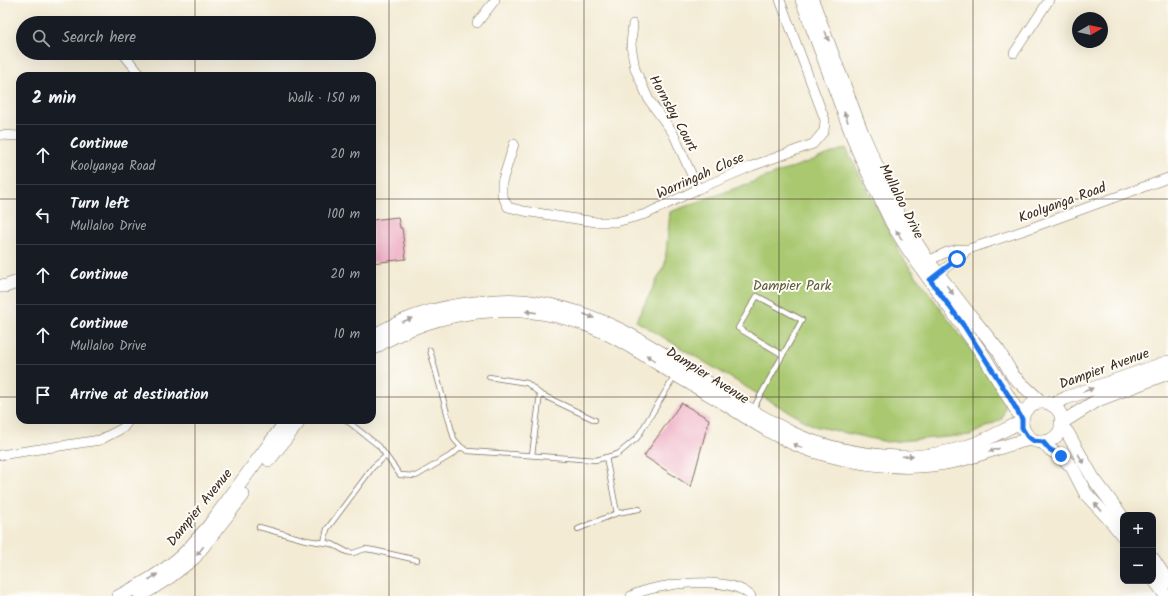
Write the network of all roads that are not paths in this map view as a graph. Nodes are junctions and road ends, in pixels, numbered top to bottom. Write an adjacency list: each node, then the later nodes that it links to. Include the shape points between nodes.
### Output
1 (495, 0): 6 (street)
2 (780, 0): 15 (street, Warringah Close, via 825,120 824,131 813,144)
3 (802, 0): 17 (main road, Mullaloo Drive, one-way to 3, via 892,223 876,190 857,148)
4 (812, 0): 17 (main road, Mullaloo Drive, one-way to 17, via 886,190)
5 (1049, 0): 8 (street)
6 (477, 23)
7 (633, 24): 15 (street, Hornsby Court, via 631,45 635,69 649,100 673,133)
8 (1014, 52)
9 (129, 60): 10 (street)
10 (138, 72)
11 (0, 136): 12 (street)
12 (16, 136)
13 (514, 144): 15 (street, Warringah Close, via 502,182 502,195 508,207 524,211 596,222 616,222 646,214)
14 (1168, 178): 16 (street, Koolyanga Road)
15 (698, 189)
16 (966, 250): 17 (street, Koolyanga Road, via 961,248 951,251); 18 (street, Koolyanga Road)
17 (925, 264): 18 (main road, Mullaloo Drive)
18 (934, 277): 30 (main road, Mullaloo Drive, one-way to 30, via 994,344 1013,376); 33 (main road, Mullaloo Drive)
19 (16, 283): 20 (main road)
20 (0, 286)
21 (376, 339): 31 (main road, Dampier Avenue, one-way to 31, via 383,330 454,305 510,301 559,306 583,313 635,337)
22 (376, 342): 27 (main road, Dampier Avenue, one-way to 22, via 597,329 549,314 510,310 464,314 426,324)
23 (430, 350): 40 (lane, via 454,439)
24 (783, 355): 24 (lane, via 802,320 757,296 738,328); 31 (lane)
25 (1168, 362): 30 (main road, Dampier Avenue, one-way to 25)
26 (1168, 373): 38 (main road, Dampier Avenue, via 1098,400)
27 (676, 375): 39 (main road, Dampier Avenue, one-way to 27, via 1017,442 957,461 923,467 898,467 854,461 788,442); 44 (lane, via 637,438 618,454)
28 (489, 377): 29 (lane, via 527,383)
29 (540, 394): 32 (lane); 42 (lane)
30 (1046, 404): 33 (main road, via 1033,404 1024,413); 38 (main road, via 1059,413)
31 (752, 411): 33 (main road, Dampier Avenue, one-way to 33, via 792,433 820,444 899,457 932,454 975,444)
32 (595, 420)
33 (1022, 420): 39 (main road, via 1023,430)
34 (126, 424): 41 (street, via 100,440)
35 (284, 424): 56 (main road, Dampier Avenue, one-way to 35, via 145,582 179,558 208,527)
36 (297, 424): 57 (main road, Dampier Avenue, one-way to 57, via 194,558)
37 (351, 424): 43 (lane, via 379,446)
38 (1061, 425): 39 (main road, via 1055,437); 47 (main road, one-way to 47, via 1093,478)
39 (1037, 441): 50 (main road, one-way to 39, via 1086,494 1072,467 1061,456)
40 (461, 447): 42 (lane, via 468,451); 43 (lane, via 416,476 400,475)
41 (0, 455)
42 (532, 455): 44 (lane, via 596,460)
43 (386, 456): 51 (lane, via 373,466 327,529)
44 (606, 457): 46 (lane)
45 (639, 509): 46 (lane)
46 (617, 513): 49 (lane)
47 (1120, 514)
48 (258, 527): 51 (lane, via 306,540)
49 (578, 529)
50 (1120, 532)
51 (324, 542): 52 (lane, via 352,553 365,549)
52 (417, 560)
53 (1156, 564): 55 (main road)
54 (1156, 582): 60 (main road)
55 (1168, 582)
56 (119, 596)
57 (140, 596)
58 (631, 596): 59 (street, via 664,586 700,583 732,586)
59 (751, 596)
60 (1166, 596)

